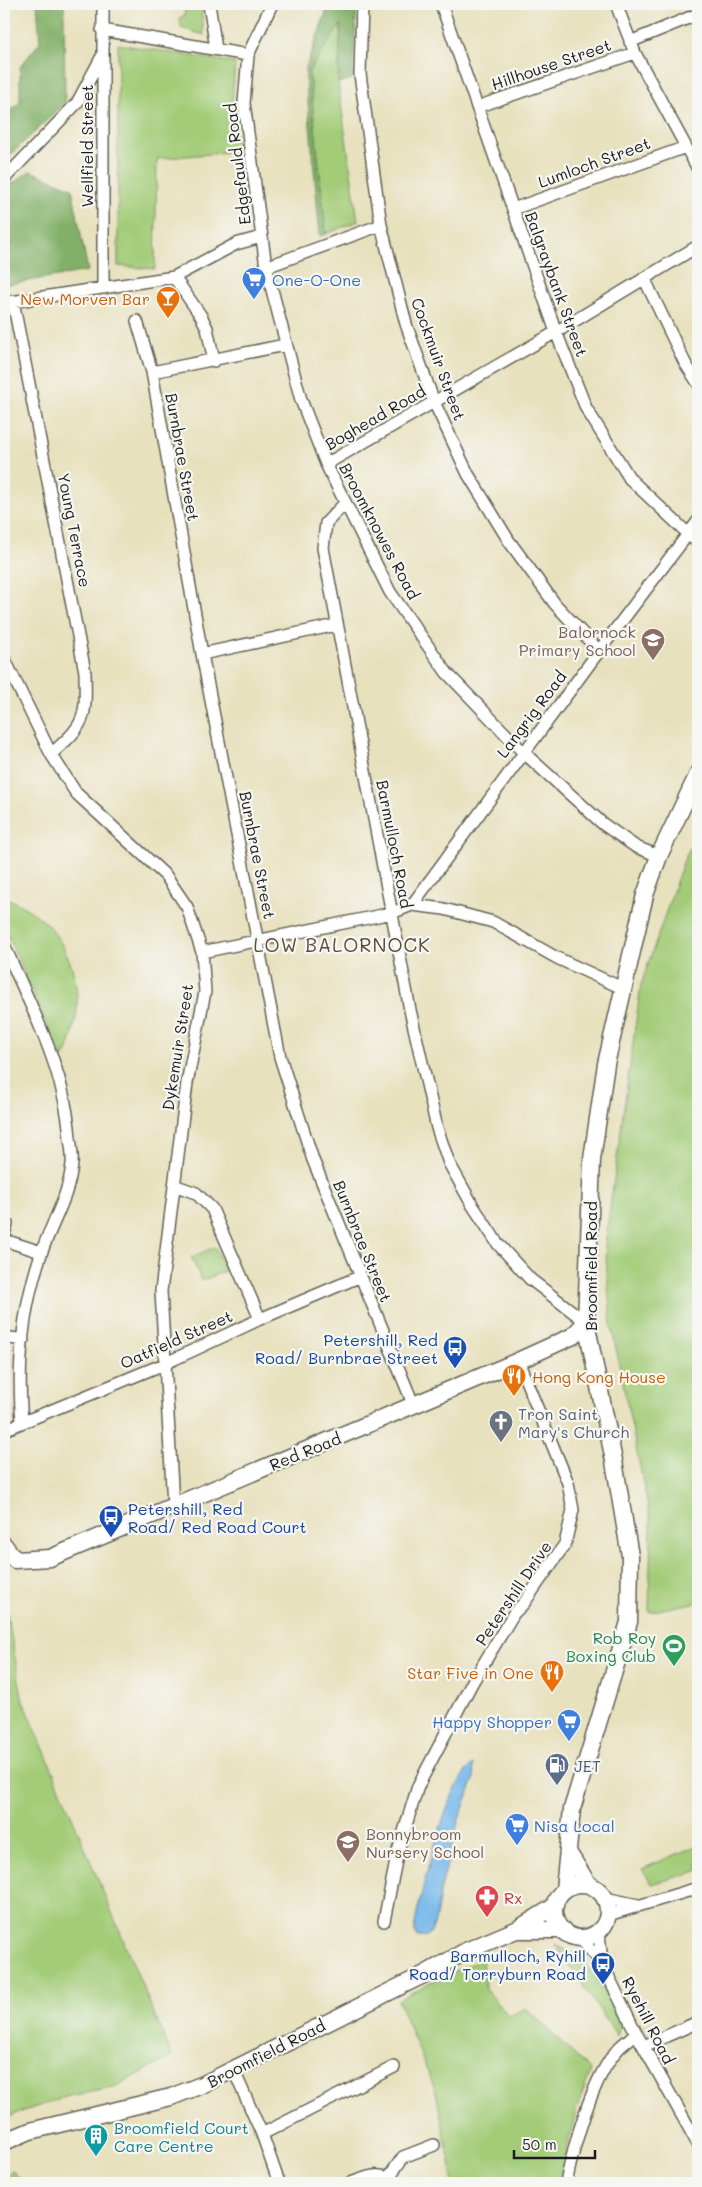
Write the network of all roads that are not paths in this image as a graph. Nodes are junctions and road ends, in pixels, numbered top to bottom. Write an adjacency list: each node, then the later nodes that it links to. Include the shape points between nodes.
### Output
1 (103, 4): 8 (street, Wellfield Street)
2 (208, 4): 10 (street)
3 (272, 4): 11 (street, Edgefauld Road)
4 (362, 4): 18 (street, Cockmuir Street, via 360,74)
5 (441, 4): 13 (street, Balgraybank Street)
6 (616, 4): 9 (street)
7 (698, 14): 9 (street, Hillhouse Street)
8 (102, 30): 10 (street); 12 (street, Wellfield Street)
9 (632, 47): 13 (street, Hillhouse Street); 14 (street)
10 (216, 50): 11 (street)
11 (248, 55): 19 (street, Edgefauld Road, via 244,103)
12 (102, 56): 16 (street, via 77,103); 24 (street, Wellfield Street)
13 (477, 107): 17 (street, Balgraybank Street)
14 (686, 147): 15 (street); 17 (street, Lumloch Street)
15 (698, 170)
16 (4, 180)
17 (512, 209): 27 (street, Balgraybank Street)
18 (382, 225): 21 (street); 32 (street, Cockmuir Street, via 406,324)
19 (262, 237): 21 (street, Broomknowes Road); 22 (street, Edgefauld Road, via 236,244)
20 (698, 246): 23 (street, Boghead Road)
21 (266, 267): 28 (street, Broomknowes Road)
22 (174, 277): 24 (street, Edgefauld Road); 29 (street, via 207,328)
23 (644, 278): 27 (street, Boghead Road); 31 (street)
24 (103, 288): 25 (street, Edgefauld Road)
25 (9, 302): 43 (street, Young Terrace, via 85,672 86,711 73,735)
26 (137, 321): 30 (street, Burnbrae Street)
27 (556, 332): 32 (street, Boghead Road); 36 (street, Balgraybank Street, via 586,408 630,478)
28 (285, 345): 29 (street); 33 (street, Broomknowes Road)
29 (214, 361): 30 (street)
30 (152, 372): 40 (street, Burnbrae Street)
31 (698, 383)
32 (434, 402): 33 (street, Boghead Road); 39 (street, Cockmuir Street, via 468,474 509,541 555,604)
33 (326, 464): 34 (street, Broomknowes Road)
34 (345, 503): 38 (street, Barmulloch Road, via 326,523 323,548); 42 (street, Broomknowes Road, via 390,592 447,673)
35 (698, 521): 36 (street, Langrig Road)
36 (688, 535): 37 (street, Balgraybank Street); 39 (street, Langrig Road)
37 (698, 543)
38 (336, 625): 40 (street); 47 (street, Barmulloch Road)
39 (599, 651): 42 (street, Langrig Road)
40 (202, 654): 48 (street, Burnbrae Street)
41 (4, 658): 43 (street, Dykemuir Street)
42 (523, 752): 45 (street, Broomknowes Road, via 610,829 636,847); 46 (street, Langrig Road)
43 (51, 754): 50 (street, Dykemuir Street, via 76,794 166,876 187,907)
44 (698, 774): 45 (street, Broomfield Road)
45 (659, 856): 51 (street, Broomfield Road, via 645,895)
46 (412, 905): 47 (street); 51 (street, via 444,909 493,922 557,958)
47 (392, 913): 48 (street); 57 (street, Barmulloch Road, via 420,1056 449,1163 498,1244 530,1278)
48 (258, 939): 50 (street); 55 (street, Burnbrae Street, via 280,1057 313,1160)
49 (4, 945): 54 (street, via 58,1069 69,1124 72,1164 61,1209)
50 (202, 952): 52 (street, Dykemuir Street, via 205,992 187,1083)
51 (622, 988): 57 (street, Broomfield Road, via 606,1064 592,1159)
52 (174, 1185): 56 (street, via 196,1193 212,1209); 61 (street, Dykemuir Street, via 161,1291)
53 (4, 1240): 54 (street)
54 (41, 1252): 59 (street, via 31,1286)
55 (361, 1276): 56 (street, Oatfield Street); 62 (street, Burnbrae Street)
56 (260, 1319): 61 (street, Oatfield Street)
57 (586, 1322): 60 (street, Red Road, via 573,1336); 67 (street, Broomfield Road, via 630,1556 629,1622 572,1809)
58 (4, 1337): 59 (street)
59 (23, 1340): 63 (street, via 19,1390)
60 (518, 1361): 62 (street, Red Road); 75 (street, Petershill Drive, via 568,1483 573,1510 565,1544 514,1613 472,1683 418,1786 398,1851)
61 (164, 1364): 63 (street, Oatfield Street); 65 (street, Dykemuir Street)
62 (414, 1406): 65 (street, Red Road)
63 (22, 1422): 64 (street, Oatfield Street)
64 (4, 1430)
65 (173, 1505): 66 (street, Red Road, via 50,1558 14,1560)
66 (4, 1545)
67 (568, 1852): 68 (street); 70 (street, Broomfield Road)
68 (588, 1884): 70 (street, via 573,1885); 71 (street)
69 (698, 1888): 73 (street)
70 (564, 1890): 72 (street)
71 (605, 1898): 73 (street); 74 (street)
72 (555, 1906): 76 (street, Broomfield Road); 77 (street, via 556,1919)
73 (640, 1906): 74 (street)
74 (608, 1915): 78 (street)
75 (384, 1921)
76 (516, 1930): 77 (street, Broomfield Road); 85 (street, Broomfield Road, via 466,1950)
77 (563, 1930): 79 (street)
78 (599, 1932): 79 (street); 80 (street, Ryehill Road)
79 (580, 1938): 80 (street, Ryehill Road)
80 (602, 1963): 82 (street, Ryehill Road)
81 (698, 2022): 83 (street)
82 (636, 2033): 83 (street, Ryehill Road); 93 (street, via 618,2048 604,2072 576,2138)
83 (644, 2046): 89 (street, Ryehill Road)
84 (394, 2067): 86 (street)
85 (234, 2071): 86 (street); 87 (street, Broomfield Road, via 171,2097 30,2131)
86 (262, 2134): 91 (street)
87 (4, 2142)
88 (434, 2144): 90 (street, via 403,2157)
89 (698, 2144)
90 (392, 2180): 92 (street, via 374,2174)
91 (279, 2183)
92 (351, 2183)
93 (566, 2183)

